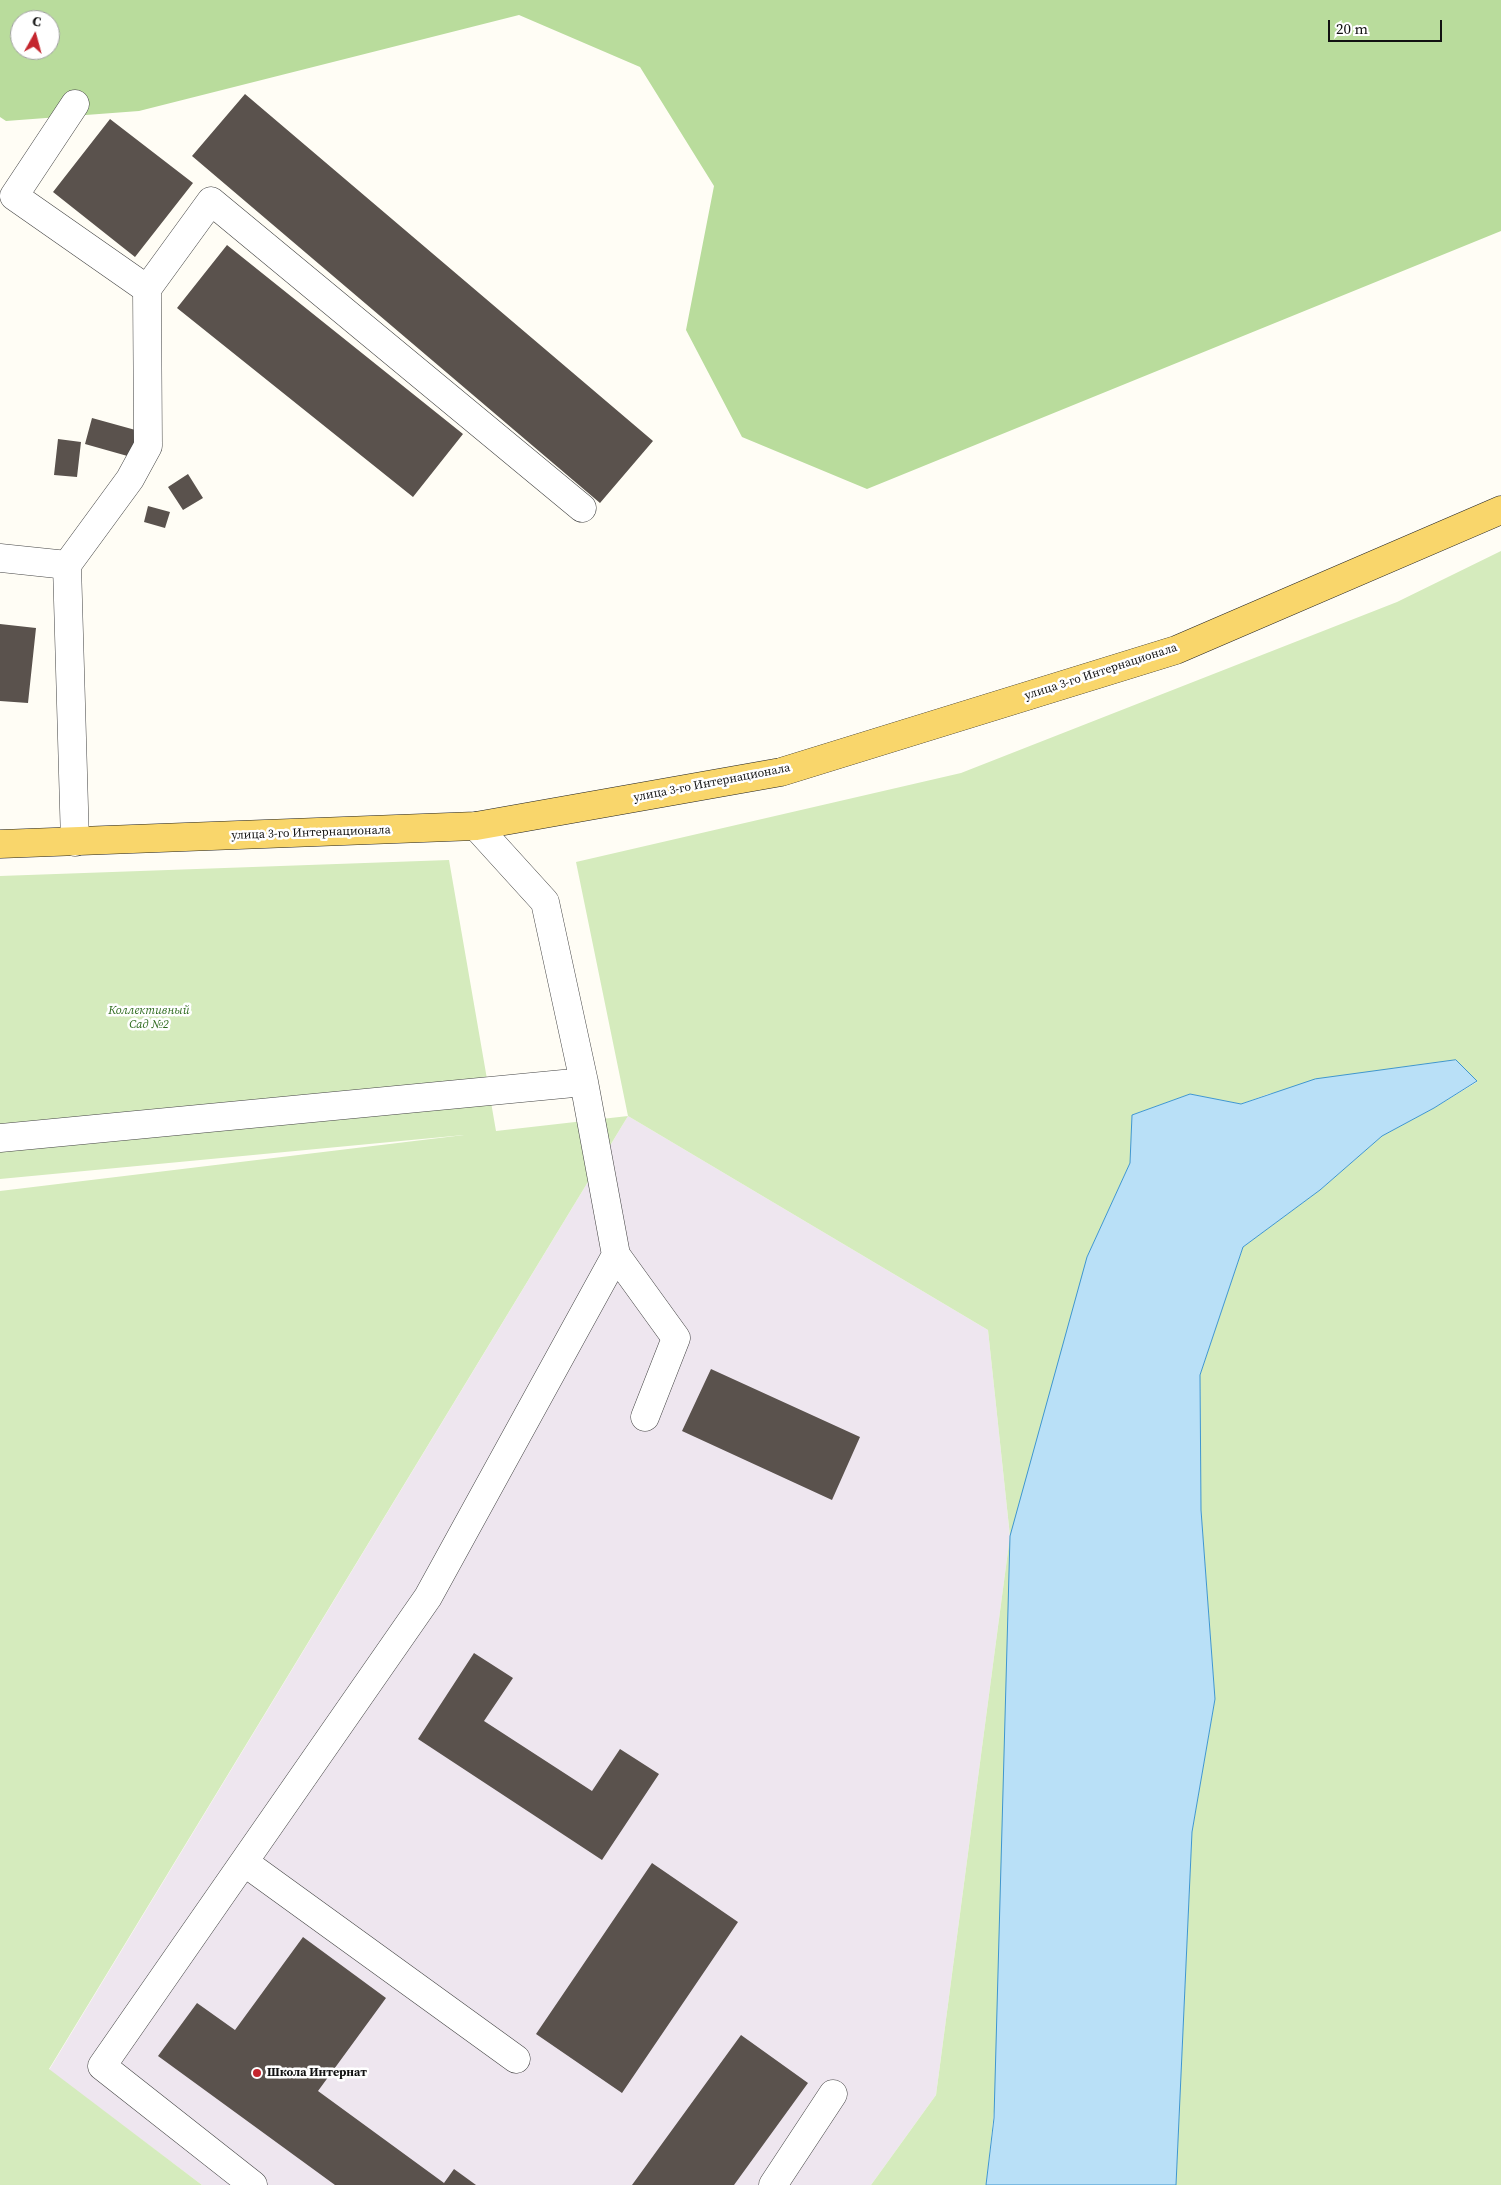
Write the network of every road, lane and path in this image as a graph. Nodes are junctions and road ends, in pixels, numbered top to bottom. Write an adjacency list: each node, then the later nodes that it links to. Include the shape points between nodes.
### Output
1 (75, 104): 2 (lane, via 14,196)
2 (147, 288): 3 (lane, via 211,201); 6 (lane, via 148,446 130,479)
3 (582, 508)
4 (1501, 510): 7 (main road, улица 3-го Интернационала, via 1176,650 780,772)
5 (0, 558): 6 (lane)
6 (67, 565): 8 (lane)
7 (476, 826): 8 (main road, улица 3-го Интернационала); 10 (lane, via 545,902)
8 (75, 842): 9 (main road, улица 3-го Интернационала)
9 (0, 844)
10 (584, 1082): 11 (lane); 12 (lane)
11 (0, 1138)
12 (616, 1255): 13 (lane, via 676,1338); 14 (lane, via 428,1597)
13 (645, 1417)
14 (244, 1862): 15 (lane); 17 (lane, via 102,2066)
15 (516, 2059)
16 (833, 2094): 18 (lane)
17 (253, 2185)
18 (773, 2185)

